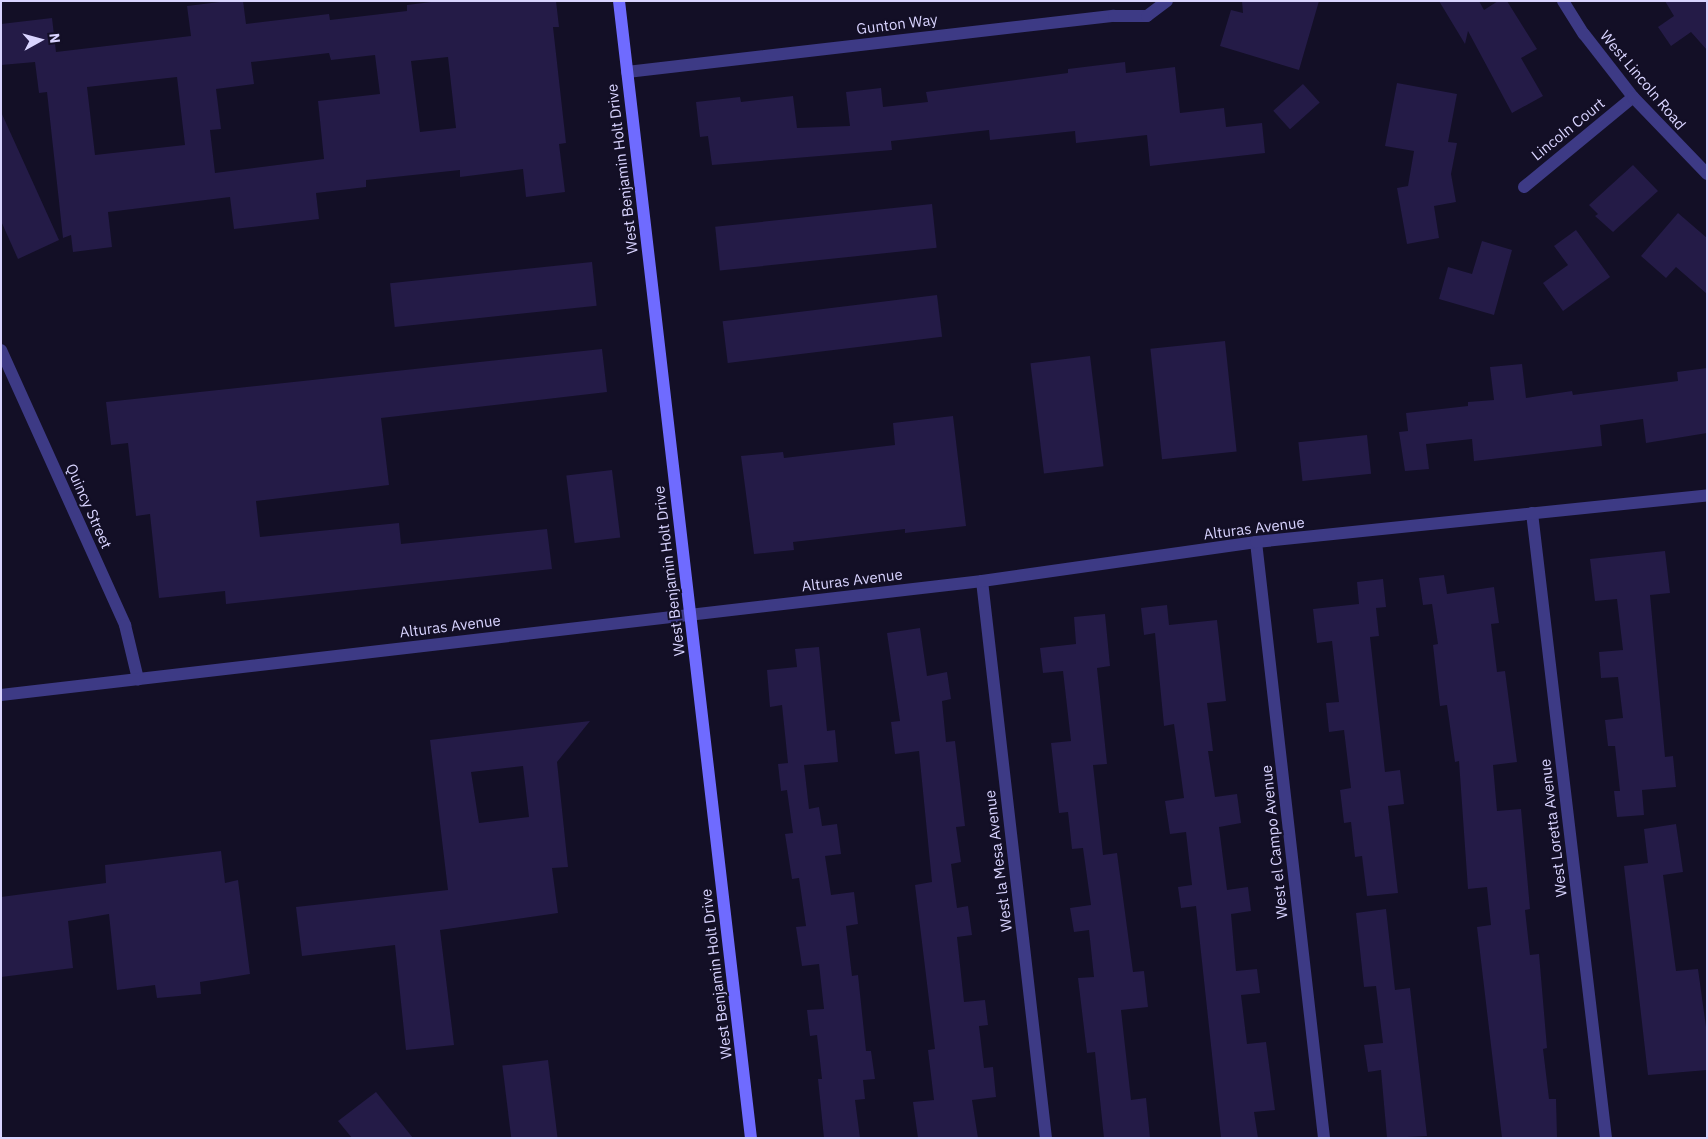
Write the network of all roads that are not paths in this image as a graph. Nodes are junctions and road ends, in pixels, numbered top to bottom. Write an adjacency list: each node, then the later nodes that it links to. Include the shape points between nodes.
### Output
1 (619, 1): 4 (main road, West Benjamin Holt Drive)
2 (1167, 1): 4 (street, Gunton Way, via 1147,16 1114,16)
3 (1562, 1): 5 (street, West Lincoln Road)
4 (627, 72): 13 (main road, West Benjamin Holt Drive)
5 (1633, 97): 6 (street, West Lincoln Road); 7 (street, Lincoln Court)
6 (1707, 174)
7 (1524, 187)
8 (1, 350): 14 (street, Quincy Street, via 125,625)
9 (1707, 495): 10 (street, Alturas Avenue)
10 (1532, 514): 11 (street, Alturas Avenue); 19 (street, West Loretta Avenue)
11 (1256, 542): 12 (street, Alturas Avenue); 18 (street, West el Campo Avenue)
12 (982, 581): 13 (street, Alturas Avenue); 17 (street, West la Mesa Avenue)
13 (691, 614): 14 (street, Alturas Avenue); 16 (main road, West Benjamin Holt Drive)
14 (138, 679): 15 (street, Alturas Avenue)
15 (1, 695)
16 (751, 1138)
17 (1046, 1138)
18 (1324, 1138)
19 (1606, 1138)

